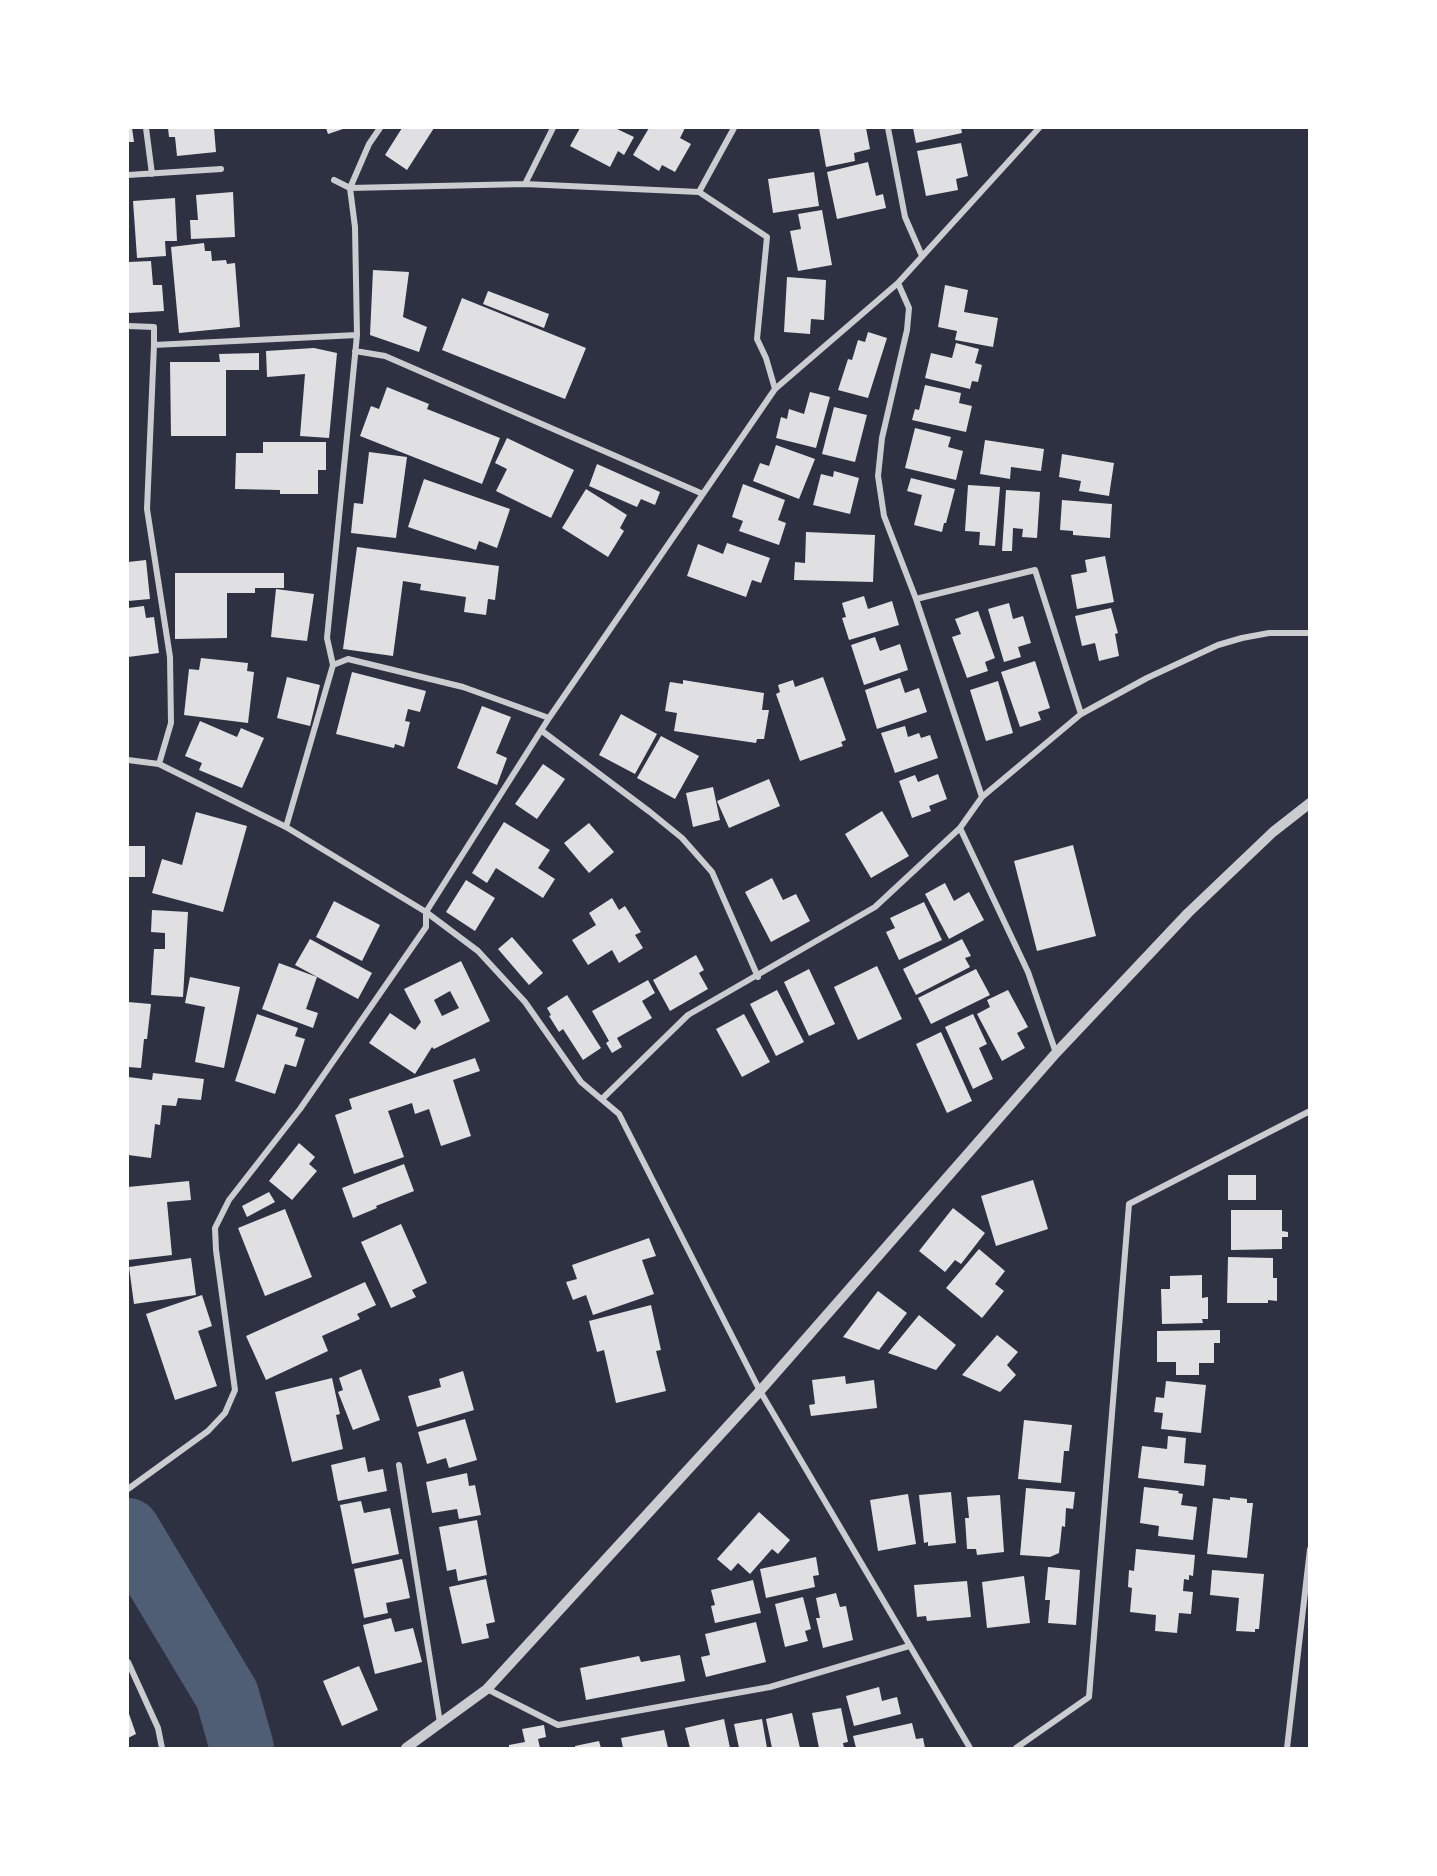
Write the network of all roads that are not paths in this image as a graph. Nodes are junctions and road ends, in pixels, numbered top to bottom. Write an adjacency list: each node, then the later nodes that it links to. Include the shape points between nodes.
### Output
1 (146, 128): 8 (street)
2 (380, 128): 12 (street)
3 (554, 128): 11 (street)
4 (734, 128): 13 (street)
5 (888, 128): 14 (street, via 905,217)
6 (1039, 128): 14 (street)
7 (222, 169): 8 (street)
8 (152, 174): 9 (street)
9 (128, 175)
10 (334, 180): 12 (street)
11 (525, 184): 12 (street); 13 (street)
12 (350, 188): 17 (street, via 355,227)
13 (699, 192): 20 (street, via 767,237 757,339)
14 (922, 256): 15 (street)
15 (898, 283): 20 (street); 22 (street, via 909,308 908,319 882,438 878,476 884,516)
16 (128, 326): 18 (street, via 154,327)
17 (357, 334): 18 (street); 19 (street)
18 (154, 345): 29 (street, via 147,509 170,657 171,723)
19 (355, 351): 21 (street, via 385,356); 24 (street, via 327,638)
20 (775, 389): 21 (street)
21 (703, 494): 26 (street)
22 (916, 599): 25 (street, via 1035,570); 30 (street)
23 (1310, 633): 25 (street, via 1269,633 1218,645)
24 (333, 665): 26 (street, via 348,660 463,687); 32 (street)
25 (1081, 714): 30 (street)
26 (549, 718): 27 (street)
27 (542, 731): 34 (street); 35 (street, via 682,838 712,872)
28 (128, 760): 29 (street)
29 (159, 764): 32 (street)
30 (982, 797): 33 (street)
31 (1310, 803): 36 (street, via 1273,832 1188,913)
32 (286, 827): 34 (street)
33 (960, 828): 35 (street, via 874,907); 36 (street, via 1028,972)
34 (426, 912): 37 (street, via 478,951 525,1002 581,1082); 41 (street, via 426,927 300,1109 229,1200 215,1228 235,1389 225,1413 208,1431)
35 (758, 977): 37 (street, via 688,1016)
36 (1056, 1053): 39 (street)
37 (602, 1099): 39 (street, via 619,1113)
38 (1310, 1111): 50 (street, via 1129,1204 1089,1697)
39 (760, 1391): 43 (street); 45 (street)
40 (399, 1465): 46 (street)
41 (128, 1489)
42 (1310, 1549): 51 (street)
43 (909, 1646): 45 (street, via 770,1687 558,1725); 49 (street)
44 (128, 1662): 47 (street, via 158,1728)
45 (487, 1689): 46 (street)
46 (440, 1723): 48 (street)
47 (162, 1749)
48 (406, 1749)
49 (970, 1749)
50 (1016, 1749)
51 (1287, 1749)

